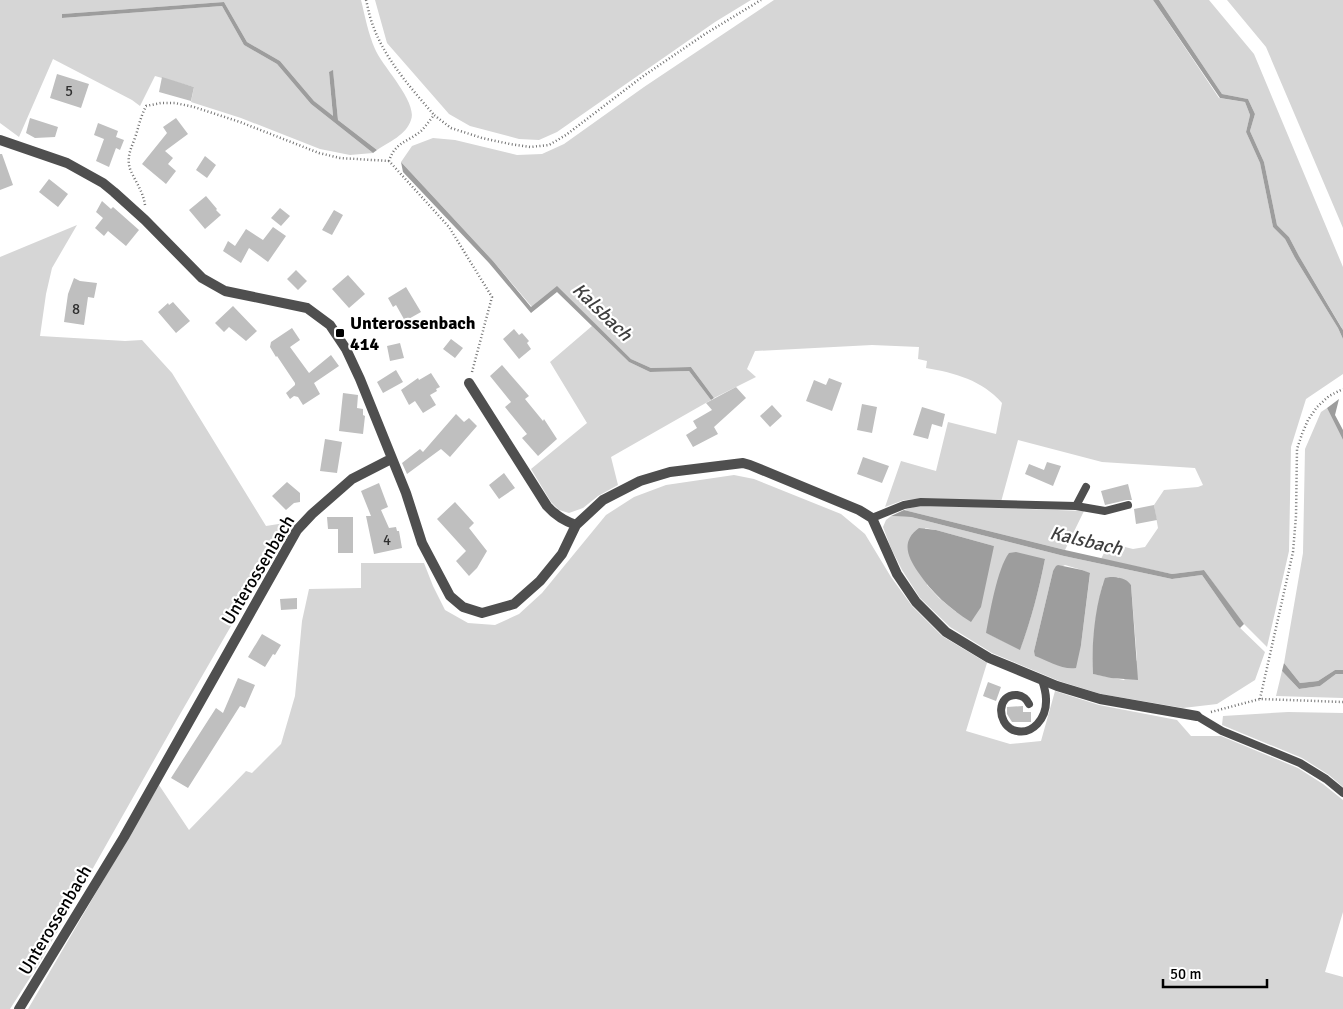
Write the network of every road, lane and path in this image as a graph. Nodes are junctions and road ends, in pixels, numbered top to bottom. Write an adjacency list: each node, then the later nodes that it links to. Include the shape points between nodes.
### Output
1 (366, 0): 3 (path, via 371,22 392,64)
2 (761, 0): 3 (path, via 705,34 549,145 530,147 482,138 451,128)
3 (434, 115): 5 (path, via 421,131 392,152)
4 (0, 140): 6 (street, via 73,166 114,192)
5 (389, 161): 6 (path, via 340,158 319,153 194,107 176,103 146,106 128,160 144,198); 7 (path, via 449,226 492,297)
6 (145, 220): 9 (street, via 202,278 225,291 307,308 330,325 360,379)
7 (469, 383): 14 (street, via 547,506 565,522)
8 (1343, 389): 16 (path, via 1317,406 1297,449 1294,552)
9 (391, 459): 14 (street, via 422,543 450,596 464,607 482,613 514,604 540,582 562,554); 21 (street, Unterossenbach, via 352,479 297,530 124,837)
10 (1086, 487): 12 (lane)
11 (1128, 504): 12 (lane, via 1105,511)
12 (1076, 506): 13 (lane, via 921,502)
13 (872, 518): 14 (street, via 743,463 670,472 640,481 603,500); 15 (street, via 896,574 916,602 946,632 990,658)
14 (576, 526)
15 (1042, 680): 18 (lane, via 1046,700 1044,715 1038,725 1029,731 1008,727 1001,710 1006,697 1021,696 1027,699); 19 (street, via 1100,700)
16 (1260, 700): 17 (path); 19 (path)
17 (1343, 702)
18 (1028, 704)
19 (1197, 716): 20 (lane, via 1222,731 1300,763)
20 (1343, 793)
21 (19, 1009)

